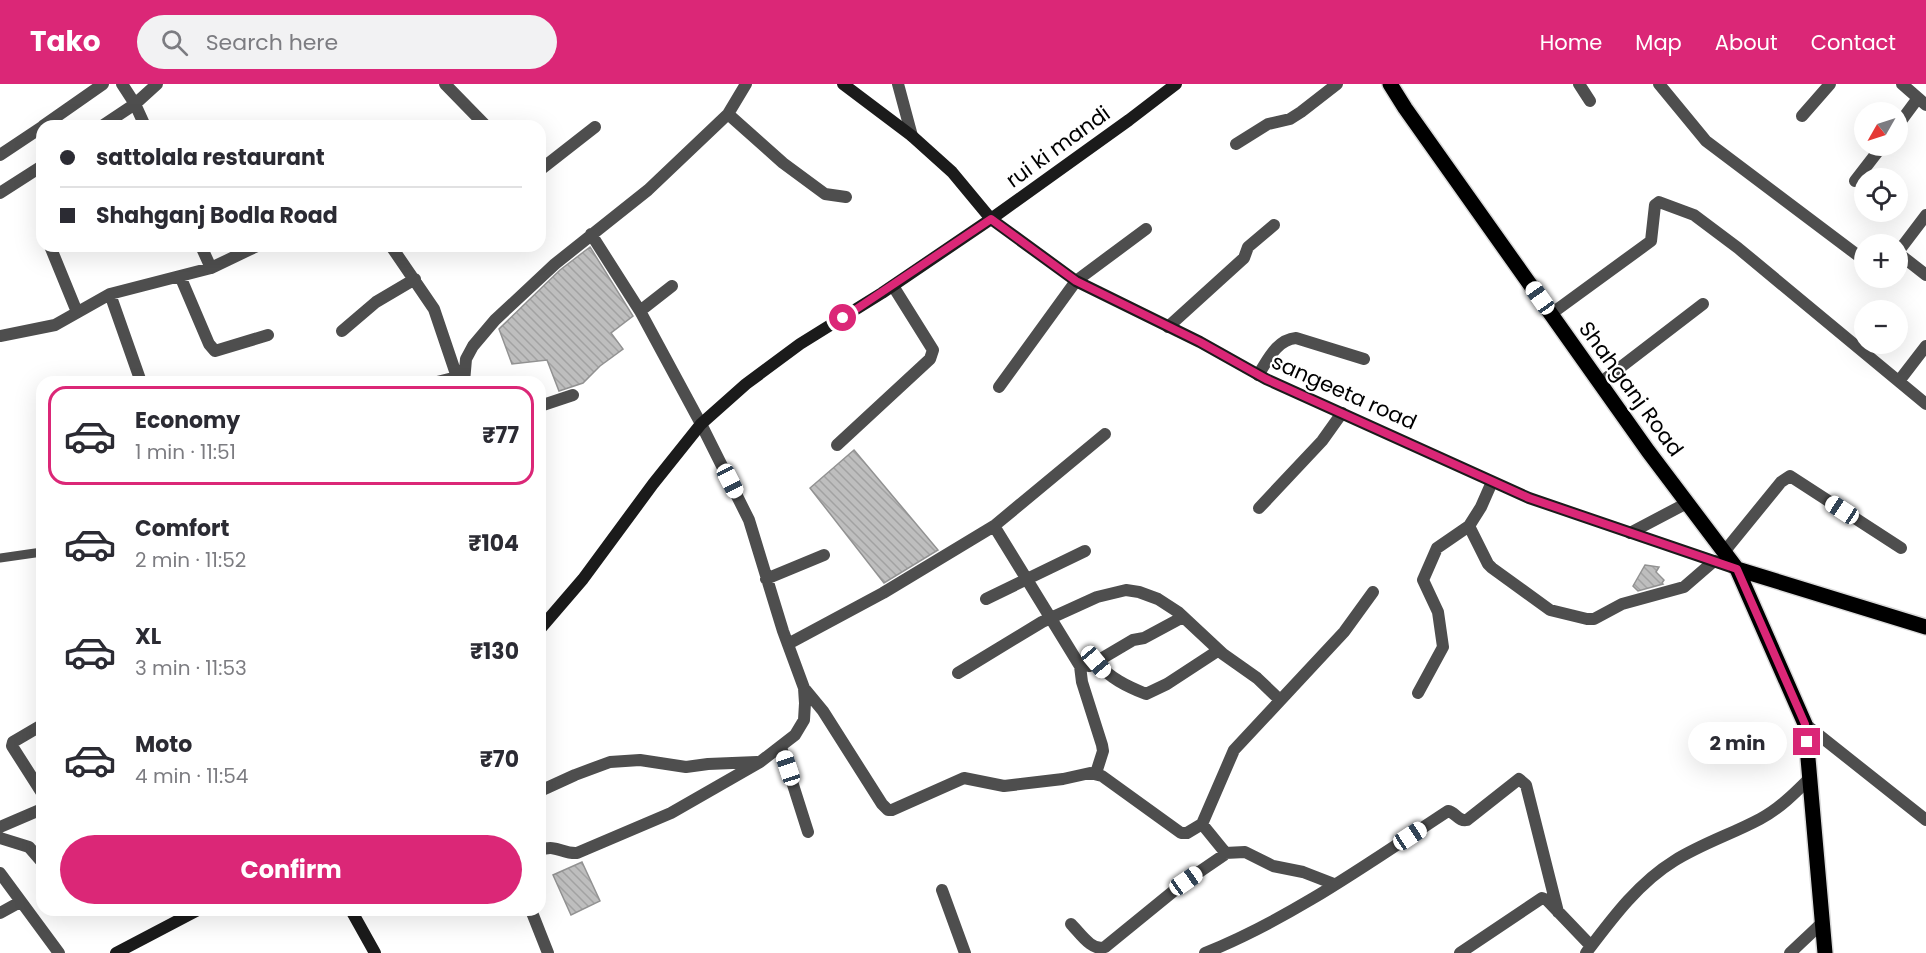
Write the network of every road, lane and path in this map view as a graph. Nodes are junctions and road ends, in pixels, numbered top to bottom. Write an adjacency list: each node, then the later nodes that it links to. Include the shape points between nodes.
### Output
1 (104, 84): 21 (street)
2 (122, 84): 17 (street)
3 (157, 84): 17 (street)
4 (445, 84): 24 (street)
5 (746, 84): 18 (street)
6 (843, 84): 27 (main road, sangeeta road)
7 (898, 84): 27 (street)
8 (1176, 84): 35 (main road, rui ki mandi)
9 (1337, 84): 28 (street, via 1295,115 1268,124)
10 (1390, 84): 57 (main road, Shahganj Road)
11 (1579, 84): 15 (street)
12 (1659, 84): 44 (street, via 1706,141)
13 (1830, 84): 20 (street)
14 (1902, 84): 16 (street)
15 (1590, 101)
16 (1922, 102): 19 (street)
17 (135, 104): 22 (street); 23 (street)
18 (728, 114): 33 (street, via 825,194); 38 (street, via 648,190)
19 (1908, 115)
20 (1802, 116)
21 (51, 120)
22 (111, 120)
23 (142, 120)
24 (477, 120)
25 (595, 127): 30 (street)
26 (36, 130): 29 (street)
27 (912, 136): 35 (main road, sangeeta road, via 952,172)
28 (1236, 144)
29 (0, 155)
30 (546, 165)
31 (36, 170): 32 (street)
32 (0, 193)
33 (846, 197)
34 (1926, 215): 39 (street)
35 (991, 219): 50 (main road, sangeeta road); 52 (main road, rui ki mandi)
36 (1274, 225): 58 (street)
37 (1146, 229): 50 (street)
38 (591, 234): 55 (street); 67 (street, via 512,304 473,345)
39 (1908, 239)
40 (52, 252): 56 (street)
41 (204, 252): 46 (street)
42 (245, 252): 46 (street)
43 (395, 252): 49 (street)
44 (1854, 252)
45 (1908, 261): 47 (street)
46 (212, 268): 48 (street)
47 (1926, 275)
48 (180, 276): 53 (street); 60 (street, via 215,351)
49 (414, 279): 59 (street, via 376,302); 66 (street, via 434,309)
50 (1076, 281): 58 (main road, sangeeta road); 70 (street)
51 (672, 286): 55 (street)
52 (893, 286): 75 (main road, rui ki mandi, via 800,344); 77 (street, via 933,354)
53 (110, 294): 56 (street); 65 (street)
54 (1703, 304): 69 (street)
55 (640, 311): 75 (street)
56 (77, 312): 61 (street, via 55,325)
57 (1551, 314): 68 (street, via 1651,241 1655,205 1659,202 1694,215); 69 (main road, Shahganj Road)
58 (1168, 327): 64 (main road, sangeeta road)
59 (342, 331)
60 (268, 335)
61 (0, 336)
62 (1926, 346): 68 (street)
63 (1365, 359): 64 (street, via 1291,338 1276,348)
64 (1258, 375): 74 (main road, sangeeta road)
65 (139, 376)
66 (460, 376)
67 (462, 376)
68 (1899, 381): 73 (street)
69 (1600, 383): 79 (main road, Shahganj Road)
70 (999, 387)
71 (573, 395): 72 (street)
72 (546, 404)
73 (1926, 404)
74 (1342, 413): 78 (main road, sangeeta road); 80 (street, via 1322,441)
75 (701, 423): 92 (street, via 749,520); 97 (main road, rui ki mandi)
76 (1105, 434): 81 (street)
77 (837, 445)
78 (1492, 482): 82 (street); 83 (main road, sangeeta road)
79 (1687, 503): 83 (street); 88 (main road, Shahganj Road)
80 (1259, 508)
81 (994, 526): 91 (street); 99 (street)
82 (1469, 526): 88 (street, via 1492,568 1550,610 1587,619 1622,604 1684,587); 105 (street, via 1437,548 1423,583 1438,612 1443,647)
83 (1630, 533): 88 (main road, sangeeta road)
84 (1901, 548): 88 (street, via 1790,476)
85 (1085, 551): 91 (street)
86 (36, 553): 89 (lane)
87 (824, 555): 92 (street)
88 (1719, 556): 90 (main road, Shahganj Road)
89 (0, 558)
90 (1737, 569): 98 (main road); 107 (main road, Shahganj Road)
91 (1027, 578): 94 (street); 96 (street)
92 (766, 579): 99 (street)
93 (1373, 592): 106 (street, via 1344,632)
94 (986, 598)
95 (1183, 617): 96 (street, via 1158,599 1126,590 1097,597); 100 (street); 101 (street)
96 (1052, 618): 102 (street); 103 (street)
97 (546, 622)
98 (1926, 627)
99 (788, 644): 104 (street)
100 (1219, 650): 101 (street, via 1146,694 1108,676); 106 (street)
101 (1096, 662): 102 (street)
102 (1082, 670): 111 (street, via 1082,682 1102,745)
103 (958, 673)
104 (804, 688): 109 (street, via 804,720); 111 (street, via 888,810 964,778 1004,786)
105 (1418, 693)
106 (1280, 700): 117 (street, via 1234,750)
107 (1805, 724): 112 (main road, Shahganj Road); 116 (street)
108 (36, 729): 113 (street, via 12,746)
109 (781, 747): 110 (street); 119 (street)
110 (760, 762): 114 (street, via 686,767 640,760 610,762); 121 (street, via 671,813 577,853)
111 (1096, 773): 117 (street, via 1181,833)
112 (1810, 778): 133 (main road, Shahganj Road); 135 (street, via 1761,819 1659,871 1620,909)
113 (36, 784)
114 (546, 788)
115 (36, 811): 118 (street)
116 (1926, 819)
117 (1202, 824): 122 (street)
118 (0, 827)
119 (808, 832)
120 (0, 838): 123 (street, via 29,847)
121 (546, 849)
122 (1225, 853): 125 (street, via 1245,852 1273,866); 134 (street, via 1106,947 1094,948)
123 (36, 855)
124 (0, 873): 127 (street)
125 (1334, 884): 128 (street, via 1448,811 1467,820 1519,779 1526,785); 141 (street, via 1235,941)
126 (942, 890): 140 (street)
127 (20, 902): 129 (street); 136 (street)
128 (1558, 912): 135 (street); 142 (street, via 1540,898)
129 (0, 913)
130 (187, 916): 137 (main road)
131 (356, 916): 138 (main road)
132 (533, 916): 139 (street)
133 (1822, 922): 143 (street); 144 (main road, Shahganj Road)
134 (1071, 924)
135 (1588, 950)
136 (59, 953)
137 (116, 953)
138 (375, 953)
139 (548, 953)
140 (965, 953)
141 (1205, 953)
142 (1460, 953)
143 (1790, 953)
144 (1825, 953)

